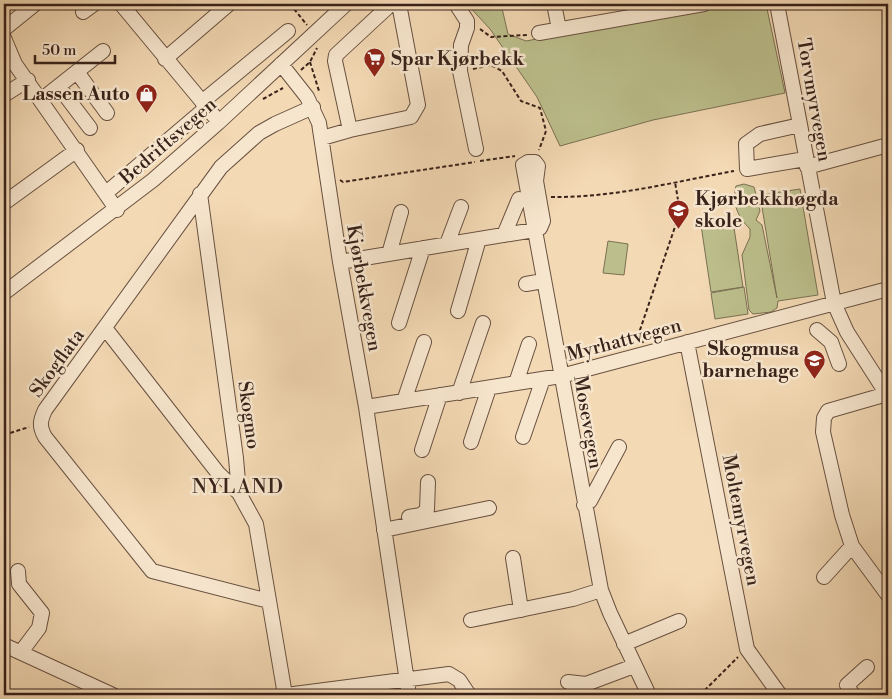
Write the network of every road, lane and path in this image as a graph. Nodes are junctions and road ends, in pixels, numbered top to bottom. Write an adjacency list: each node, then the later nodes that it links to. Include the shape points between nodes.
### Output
1 (35, 4): 14 (street)
2 (121, 4): 21 (street)
3 (229, 4): 21 (street)
4 (290, 4): 15 (path)
5 (346, 4): 23 (street, Bedriftsvegen)
6 (391, 4): 37 (street, via 336,55)
7 (399, 4): 37 (street, via 418,105 411,117)
8 (456, 4): 13 (street)
9 (554, 4): 16 (street)
10 (704, 4): 12 (street)
11 (777, 4): 35 (street, Torvmyrvegen)
12 (651, 8): 16 (street)
13 (467, 21): 18 (path, via 491,37); 24 (street, via 461,45)
14 (4, 28)
15 (310, 28)
16 (559, 29): 18 (street)
17 (288, 31): 31 (street)
18 (539, 33)
19 (4, 38): 26 (street, via 15,64)
20 (103, 51): 25 (street)
21 (165, 59): 31 (street)
22 (310, 62): 28 (path)
23 (281, 64): 32 (street, Kjørbekkvegen); 34 (street, Bedriftsvegen)
24 (460, 71): 40 (street); 43 (path, via 491,65 502,71 521,101 540,108 546,131)
25 (77, 72): 27 (street); 33 (street)
26 (28, 80): 29 (street); 30 (street)
27 (59, 87): 30 (street); 36 (street)
28 (319, 91)
29 (4, 95)
30 (41, 100): 41 (street)
31 (204, 105): 34 (street); 47 (street)
32 (313, 107): 38 (street, Kjørbekkvegen); 48 (street, Skogflata, via 259,133 221,167)
33 (107, 113)
34 (220, 122): 53 (street, Bedriftsvegen)
35 (800, 125): 42 (street, Torvmyrvegen); 44 (street, via 753,137 746,144)
36 (90, 128)
37 (350, 130): 38 (street)
38 (322, 138): 61 (street, Kjørbekkvegen)
39 (888, 145): 42 (street)
40 (476, 149)
41 (77, 150): 47 (street); 51 (street)
42 (806, 163): 44 (street); 66 (street, Torvmyrvegen)
43 (529, 164): 45 (path, via 517,155 343,182); 49 (street, Mosevegen, via 539,171 536,181); 55 (street, Mosevegen)
44 (747, 169): 46 (path)
45 (338, 179)
46 (675, 182): 49 (path, via 637,190); 77 (path, via 680,212 640,330)
47 (106, 193): 53 (street)
48 (200, 194): 70 (street, Skogflata); 95 (street, Skogmo)
49 (539, 198): 55 (street, Mosevegen, via 543,221 540,228)
50 (519, 199): 56 (street)
51 (4, 204)
52 (461, 207): 58 (street)
53 (117, 210): 65 (street, Bedriftsvegen)
54 (401, 212): 60 (street)
55 (534, 230): 56 (street); 62 (street, Mosevegen)
56 (504, 235): 57 (street)
57 (479, 239): 58 (street); 67 (street)
58 (446, 244): 59 (street)
59 (423, 248): 60 (street); 68 (street)
60 (389, 254): 61 (street)
61 (340, 262): 87 (street, Kjørbekkvegen)
62 (543, 281): 63 (street); 79 (street, Mosevegen)
63 (526, 284)
64 (888, 289): 66 (street, Myrhattvegen)
65 (4, 293)
66 (834, 303): 72 (street, Torvmyrvegen); 74 (street, Myrhattvegen)
67 (458, 311)
68 (399, 323)
69 (483, 323): 83 (street)
70 (106, 328): 88 (street, Skogflata); 95 (street, via 218,473)
71 (817, 330): 75 (street)
72 (847, 332): 75 (street); 84 (street, Torvmyrvegen)
73 (424, 342): 86 (street)
74 (687, 342): 77 (street, Myrhattvegen); 111 (street, Moltemyrvegen)
75 (830, 342): 78 (street)
76 (529, 344): 81 (street)
77 (645, 353): 79 (street, Myrhattvegen)
78 (840, 364)
79 (561, 376): 80 (street, Myrhattvegen); 96 (street, Mosevegen)
80 (543, 379): 81 (street, Myrhattvegen); 90 (street)
81 (516, 383): 82 (street, Myrhattvegen)
82 (490, 388): 83 (street, Myrhattvegen); 91 (street)
83 (459, 392): 85 (street, Myrhattvegen)
84 (888, 395): 99 (street, via 828,411 824,418 823,432)
85 (440, 396): 86 (street, Myrhattvegen); 93 (street)
86 (404, 401): 87 (street, Myrhattvegen)
87 (366, 407): 98 (street, Kjørbekkvegen)
88 (40, 421): 89 (path); 105 (street, Skogflata, via 45,437 152,571)
89 (4, 435)
90 (524, 437)
91 (471, 442)
92 (620, 447): 96 (street, via 590,501)
93 (422, 450)
94 (428, 482): 98 (street, via 429,505 425,513)
95 (239, 493): 105 (street, Skogmo, via 256,524)
96 (584, 504): 103 (street, Mosevegen)
97 (489, 508): 98 (street)
98 (384, 526): 115 (street, Kjørbekkvegen)
99 (852, 546): 102 (street); 104 (street)
100 (513, 558): 106 (street)
101 (18, 571): 112 (street, via 19,584 42,613 39,628)
102 (824, 577)
103 (602, 590): 106 (street); 109 (street, Mosevegen)
104 (888, 595)
105 (269, 601): 118 (street, Skogmo)
106 (521, 610): 107 (street)
107 (471, 620)
108 (679, 621): 109 (street)
109 (624, 644): 113 (street, Mosevegen)
110 (4, 645): 112 (street)
111 (747, 649): 122 (path); 123 (street, Moltemyrvegen)
112 (21, 652): 117 (street)
113 (634, 666): 116 (street, via 586,684); 121 (street, Mosevegen)
114 (867, 668): 124 (street, via 847,685)
115 (406, 679): 118 (street, Skogmo); 119 (street, Kjørbekkvegen); 120 (street, Skogmo, via 448,674 459,680)
116 (568, 682)
117 (113, 695)
118 (285, 695)
119 (409, 695)
120 (469, 695)
121 (649, 695)
122 (700, 695)
123 (780, 695)
124 (853, 695)

